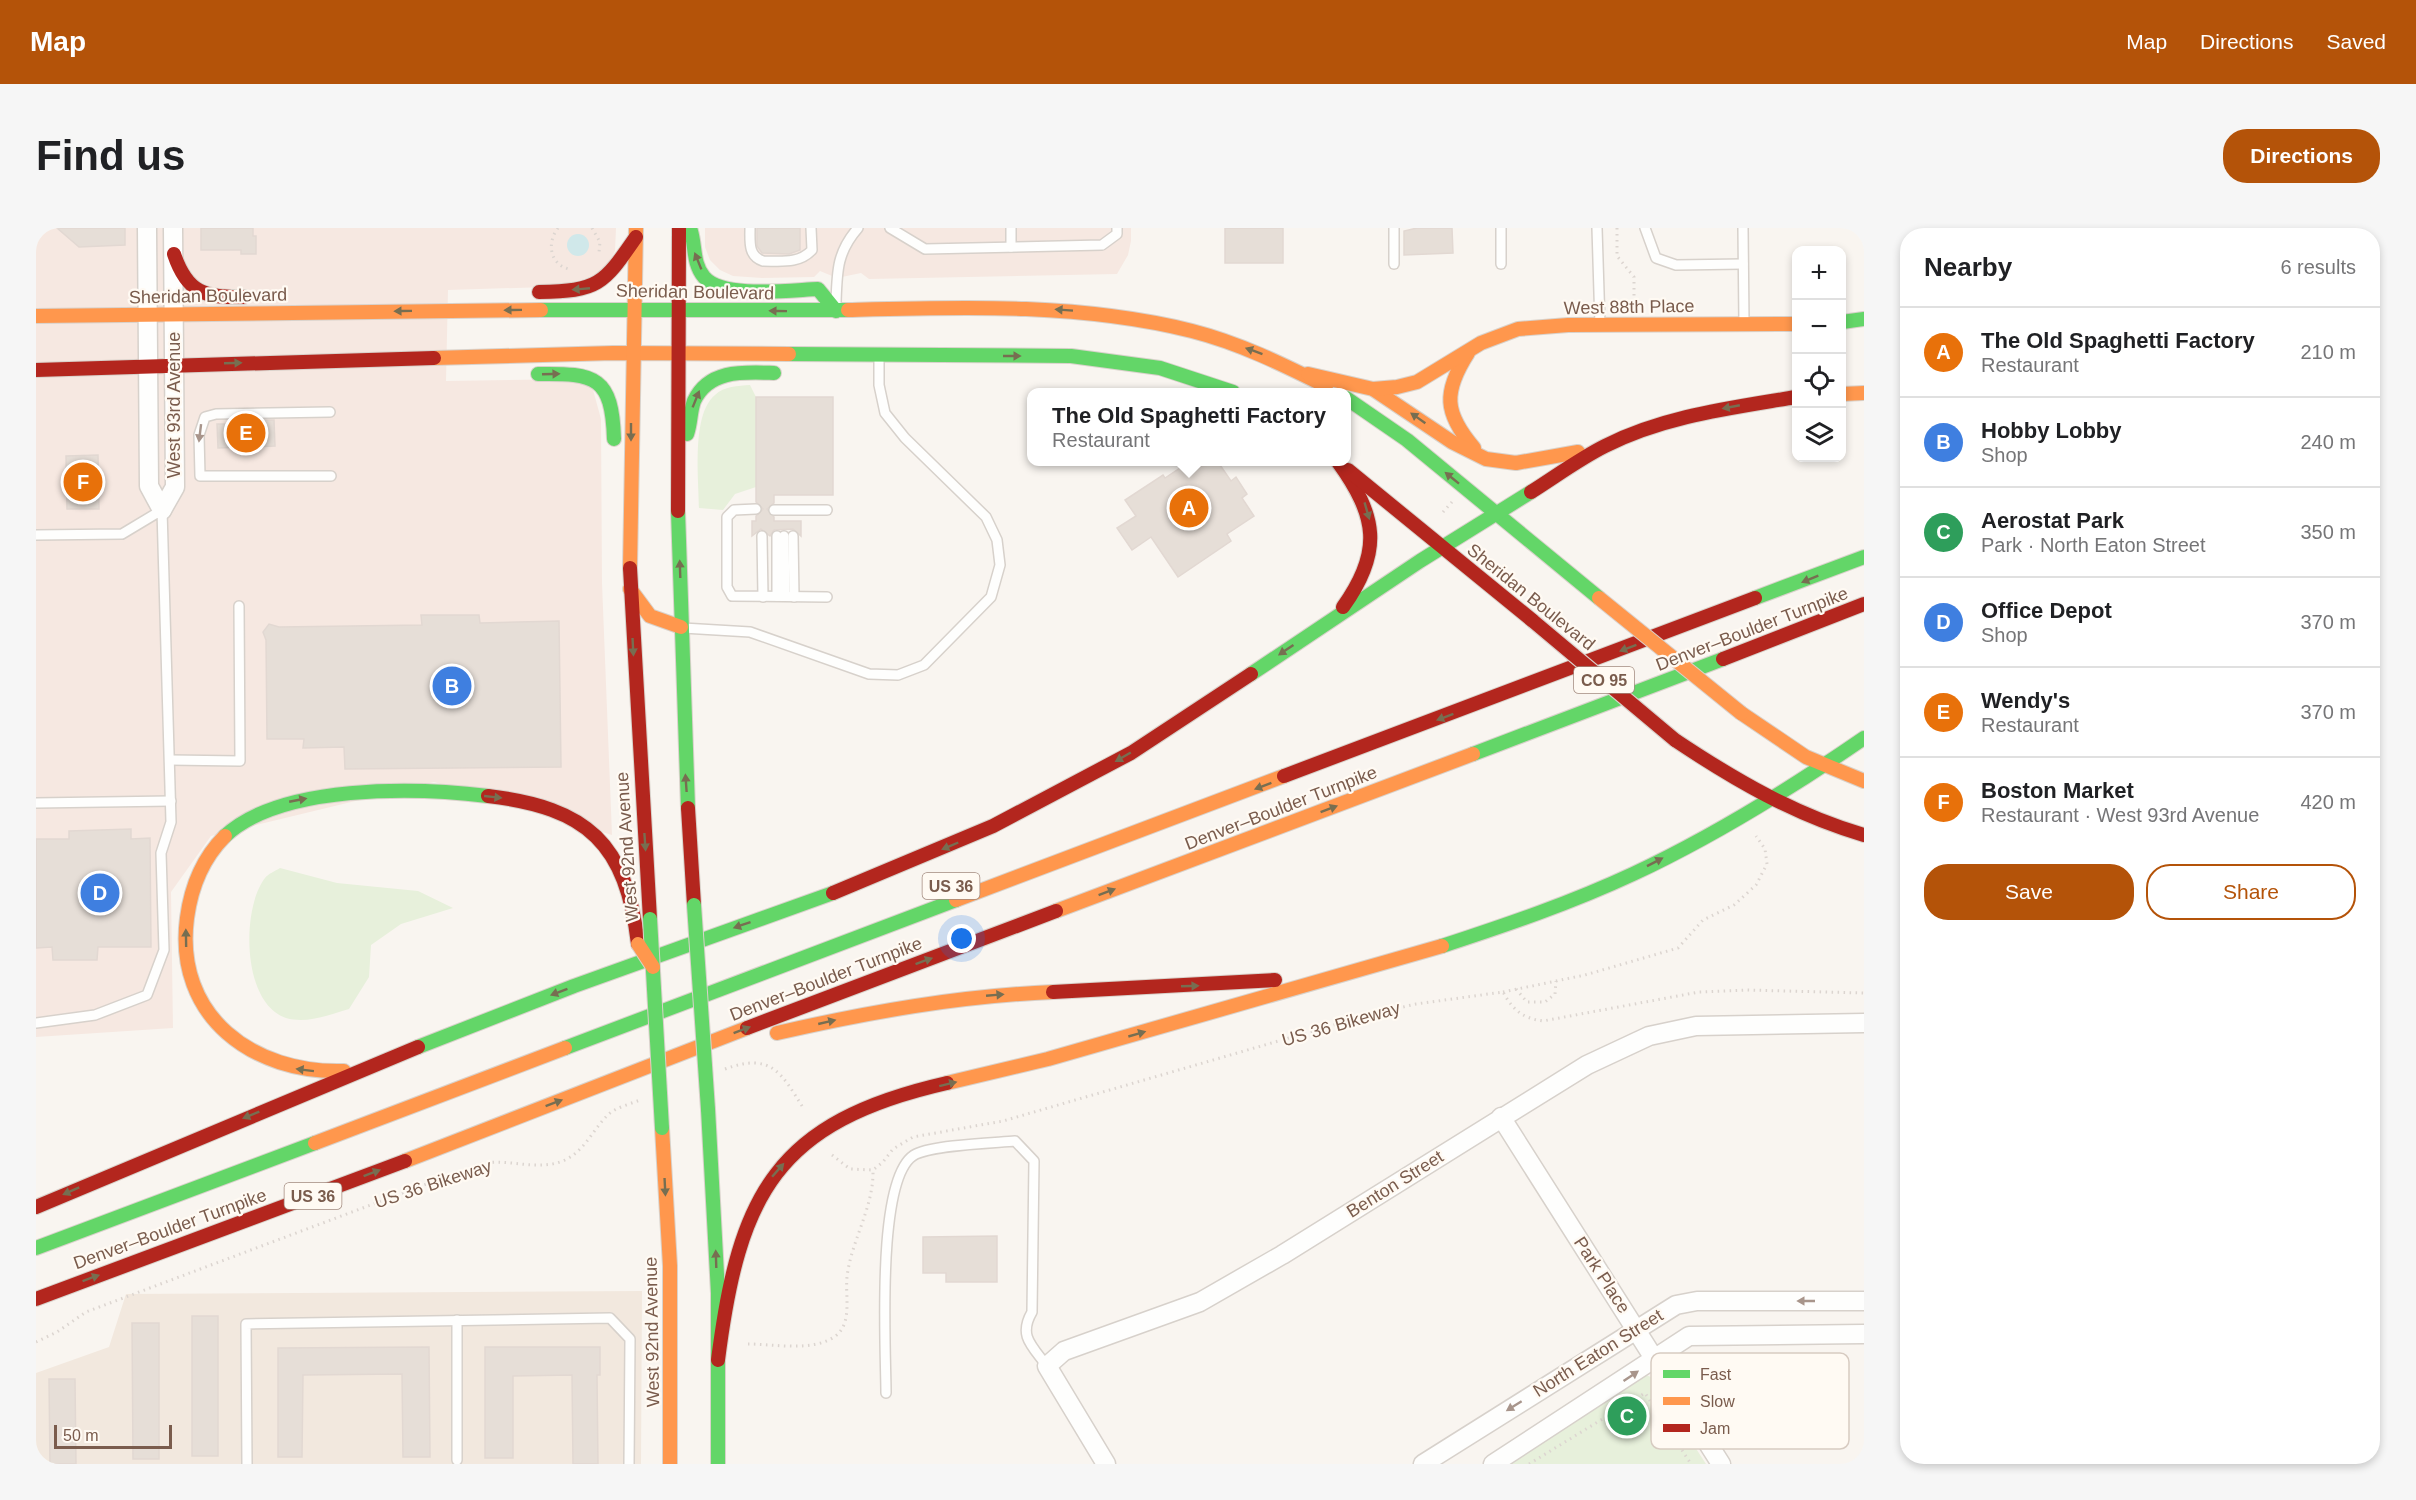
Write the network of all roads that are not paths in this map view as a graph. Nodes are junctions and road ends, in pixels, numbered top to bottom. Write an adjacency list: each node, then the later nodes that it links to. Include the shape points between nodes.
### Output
1 (147, 228): 29 (street, West 93rd Avenue)
2 (173, 228): 18 (street, West 93rd Avenue)
3 (679, 228): 26 (main road)
4 (690, 228): 27 (main road, one-way to 4, via 818,289 729,289 704,278)
5 (750, 228): 6 (lane, via 751,250 763,261 796,261 807,256 812,250)
6 (811, 228)
7 (858, 228): 27 (lane, via 844,245)
8 (890, 228): 17 (lane, via 926,249)
9 (1011, 228): 17 (lane)
10 (1117, 228): 17 (lane, via 1117,234 1102,245)
11 (1394, 228): 19 (lane)
12 (1501, 228): 20 (lane)
13 (1597, 228): 36 (lane)
14 (1646, 228): 21 (lane, via 1656,258 1676,265)
15 (1743, 228): 21 (lane)
16 (636, 233): 22 (main road, one-way to 22, via 609,278 591,289); 24 (main road, West 92nd Avenue)
17 (1011, 248)
18 (174, 254): 28 (main road, via 180,273 190,285 213,297 243,297); 30 (street, West 93rd Avenue)
19 (1394, 264)
20 (1501, 264)
21 (1743, 264): 34 (lane)
22 (524, 292)
23 (492, 297): 25 (main road)
24 (635, 309): 25 (main road, Sheridan Boulevard, one-way to 25); 26 (main road, Sheridan Boulevard); 37 (main road, West 92nd Avenue)
25 (462, 310): 28 (main road, Sheridan Boulevard, one-way to 28)
26 (678, 310): 27 (main road, Sheridan Boulevard, one-way to 26); 38 (main road)
27 (836, 311): 50 (main road, Sheridan Boulevard, one-way to 27, via 1218,338 1120,315 1017,308)
28 (271, 314): 30 (main road, Sheridan Boulevard)
29 (148, 315): 30 (main road, Sheridan Boulevard); 31 (main road, Sheridan Boulevard); 43 (street, West 93rd Avenue)
30 (174, 315): 44 (street, West 93rd Avenue)
31 (36, 316)
32 (1864, 319): 33 (main road)
33 (1846, 321)
34 (1744, 323): 35 (main road, West 88th Place); 36 (main road, West 88th Place)
35 (1792, 324)
36 (1600, 325): 39 (main road, West 88th Place, via 1516,330)
37 (634, 353): 38 (main road); 42 (main road); 67 (main road, West 92nd Avenue, one-way to 67)
38 (677, 353): 41 (main road); 61 (main road)
39 (1468, 353): 53 (main road, West 88th Place, via 1417,384); 62 (main road, via 1453,378 1449,406 1462,435)
40 (879, 354): 41 (main road); 51 (main road, one-way to 51, via 1108,359 1160,368); 84 (lane, via 879,385 885,412 905,438 986,517 993,532 1000,565 992,597 924,665 898,675 869,674 750,632)
41 (826, 356): 45 (main road)
42 (454, 358): 44 (main road, one-way to 42); 47 (main road)
43 (148, 365): 44 (main road); 46 (main road); 69 (street, West 93rd Avenue, via 149,486)
44 (174, 365): 69 (street, West 93rd Avenue, via 175,487)
45 (806, 367)
46 (36, 370)
47 (483, 372)
48 (785, 373): 61 (main road, one-way to 48, via 702,386 725,374)
49 (524, 375): 60 (main road, one-way to 60, via 575,373 601,384 613,407)
50 (1308, 375): 52 (main road, Sheridan Boulevard); 53 (main road)
51 (1218, 388)
52 (1330, 388)
53 (1373, 389): 62 (main road, one-way to 53, via 1452,442)
54 (1864, 393): 55 (main road)
55 (1846, 394)
56 (1792, 398): 59 (main road, one-way to 59, via 1705,412)
57 (1351, 401): 72 (main road, one-way to 57, via 1407,440)
58 (330, 412): 65 (lane, one-way to 65, via 216,414 206,417 199,435 200,476)
59 (1605, 446): 62 (main road, via 1537,461); 72 (main road)
60 (614, 449)
61 (678, 454): 84 (main road, one-way to 61)
62 (1486, 459)
63 (1341, 466): 83 (main road, one-way to 83, via 1366,506 1372,541 1364,576)
64 (1343, 466): 75 (main road, Sheridan Boulevard)
65 (331, 476)
66 (614, 482): 67 (main road)
67 (630, 498): 77 (main road, West 92nd Avenue)
68 (756, 509): 78 (lane, via 734,510 727,518 727,587 732,596)
69 (162, 510): 73 (lane, via 122,534); 93 (lane)
70 (782, 510): 70 (lane, via 785,521); 71 (lane)
71 (827, 510)
72 (1498, 515): 75 (main road); 94 (main road, bridge, via 1741,713 1779,741)
73 (36, 535)
74 (777, 536): 78 (lane); 78 (lane); 78 (lane)
75 (1442, 547): 83 (main road); 96 (main road, Sheridan Boulevard / CO 95, bridge, via 1675,740)
76 (1864, 557): 114 (main road, one-way to 114)
77 (630, 589): 84 (main road, via 642,611); 101 (main road, West 92nd Avenue, one-way to 101, bridge)
78 (778, 596): 79 (lane)
79 (827, 597)
80 (1864, 604): 111 (main road, Denver–Boulder Turnpike / US 36, one-way to 80)
81 (239, 606): 93 (lane, via 240,761)
82 (1694, 606): 86 (main road)
83 (1335, 617): 110 (main road, one-way to 110, via 1131,753 993,826 879,875)
84 (681, 627): 122 (main road, one-way to 84, bridge, via 708,1109 683,744)
85 (1765, 627): 90 (main road)
86 (1617, 635)
87 (1583, 647): 88 (main road)
88 (1550, 660)
89 (1485, 685): 92 (main road)
90 (1589, 694)
91 (1864, 738): 94 (main road)
92 (1336, 741)
93 (170, 760): 97 (lane)
94 (1825, 766): 95 (main road); 96 (main road)
95 (1864, 781)
96 (1768, 799): 99 (main road, Sheridan Boulevard / CO 95); 100 (main road, one-way to 96, via 1602,888)
97 (171, 801): 98 (lane); 105 (lane, via 171,822 161,853 164,950 147,995 95,1015)
98 (36, 803)
99 (1864, 835)
100 (1421, 952): 111 (main road, one-way to 100, via 780,1033 910,1005 1046,991 1273,980); 122 (main road, one-way to 100, via 729,1279 748,1216 765,1187 791,1156 848,1114 897,1096 1033,1064)
101 (653, 968): 110 (main road, one-way to 101, bridge, via 321,1072 266,1060 231,1039 216,1023 195,988 185,932 195,882 215,849 233,830 277,805 319,797 433,792 517,800 560,809 596,837 622,871 634,907 638,944); 130 (main road, West 92nd Avenue, one-way to 130, bridge, via 670,1266)
102 (712, 974): 103 (main road)
103 (636, 1004)
104 (721, 1019): 107 (main road)
105 (36, 1023)
106 (1864, 1023): 112 (street, Benton Street, via 1696,1026 1649,1036 1587,1065)
107 (688, 1032)
108 (667, 1040): 109 (main road)
109 (645, 1048)
110 (363, 1068): 113 (main road, one-way to 113)
111 (589, 1089): 115 (main road, Denver–Boulder Turnpike / US 36, one-way to 111)
112 (1501, 1117): 118 (street, Park Place); 124 (street, Benton Street, via 1200,1302 1064,1351)
113 (36, 1207)
114 (36, 1248)
115 (36, 1299)
116 (1864, 1301): 118 (street, North Eaton Street, one-way to 118, via 1686,1303 1669,1308)
117 (457, 1320): 127 (lane); 128 (lane, via 246,1324); 129 (lane, via 610,1318 630,1339)
118 (1637, 1329): 120 (street, Park Place); 133 (street, North Eaton Street, one-way to 133)
119 (1864, 1334): 121 (street, North Eaton Street, via 1698,1335 1683,1339)
120 (1651, 1353)
121 (1663, 1353)
122 (718, 1360): 131 (main road)
123 (1651, 1362): 134 (street, North Eaton Street, one-way to 123)
124 (1047, 1366): 125 (lane, via 1025,1332 1032,1312 1034,1161 1015,1141 954,1147 915,1155 899,1172 886,1242); 132 (street)
125 (886, 1393)
126 (1712, 1449): 135 (street, Park Place)
127 (457, 1460)
128 (247, 1464)
129 (629, 1464)
130 (670, 1464)
131 (718, 1464)
132 (1106, 1464)
133 (1423, 1464)
134 (1493, 1464)
135 (1721, 1464)

